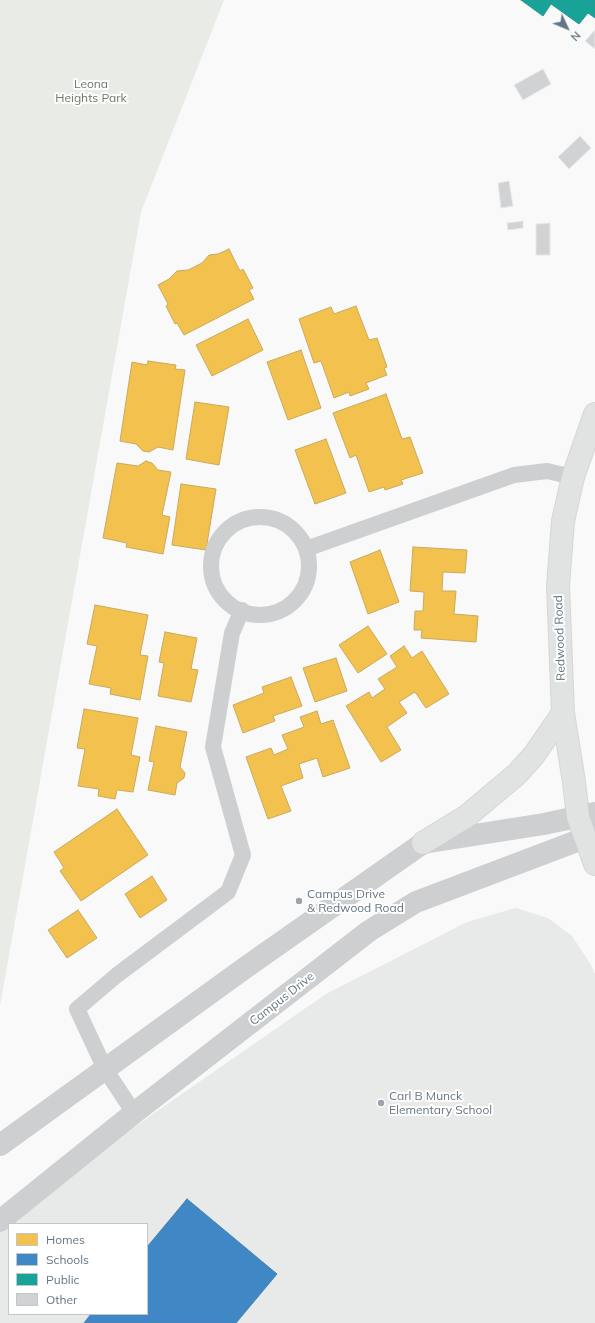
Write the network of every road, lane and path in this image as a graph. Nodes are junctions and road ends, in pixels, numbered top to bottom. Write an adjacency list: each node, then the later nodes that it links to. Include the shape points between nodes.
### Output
1 (595, 414): 2 (main road, Redwood Road)
2 (573, 477): 3 (lane, via 548,471 514,475); 5 (main road, Redwood Road, via 563,521 558,586)
3 (306, 549): 4 (lane, via 310,562 308,579 291,604 278,611 261,614); 4 (lane, via 296,532 285,523 269,517 241,520 229,528 213,552 213,579 220,594 230,604)
4 (242, 610): 10 (lane, via 232,634 213,747 243,855 228,892 117,975 77,1009)
5 (563, 713): 6 (main road, Redwood Road, via 574,782); 8 (main road, via 534,755 517,774 466,816)
6 (586, 815): 7 (main road, Redwood Road); 8 (street)
7 (590, 835): 9 (main road, Redwood Road); 11 (street, Campus Drive, via 416,902 369,931)
8 (423, 843): 10 (street)
9 (595, 864)
10 (105, 1069): 11 (lane); 12 (street)
11 (134, 1113): 13 (street, Campus Drive)
12 (0, 1145)
13 (0, 1221)

